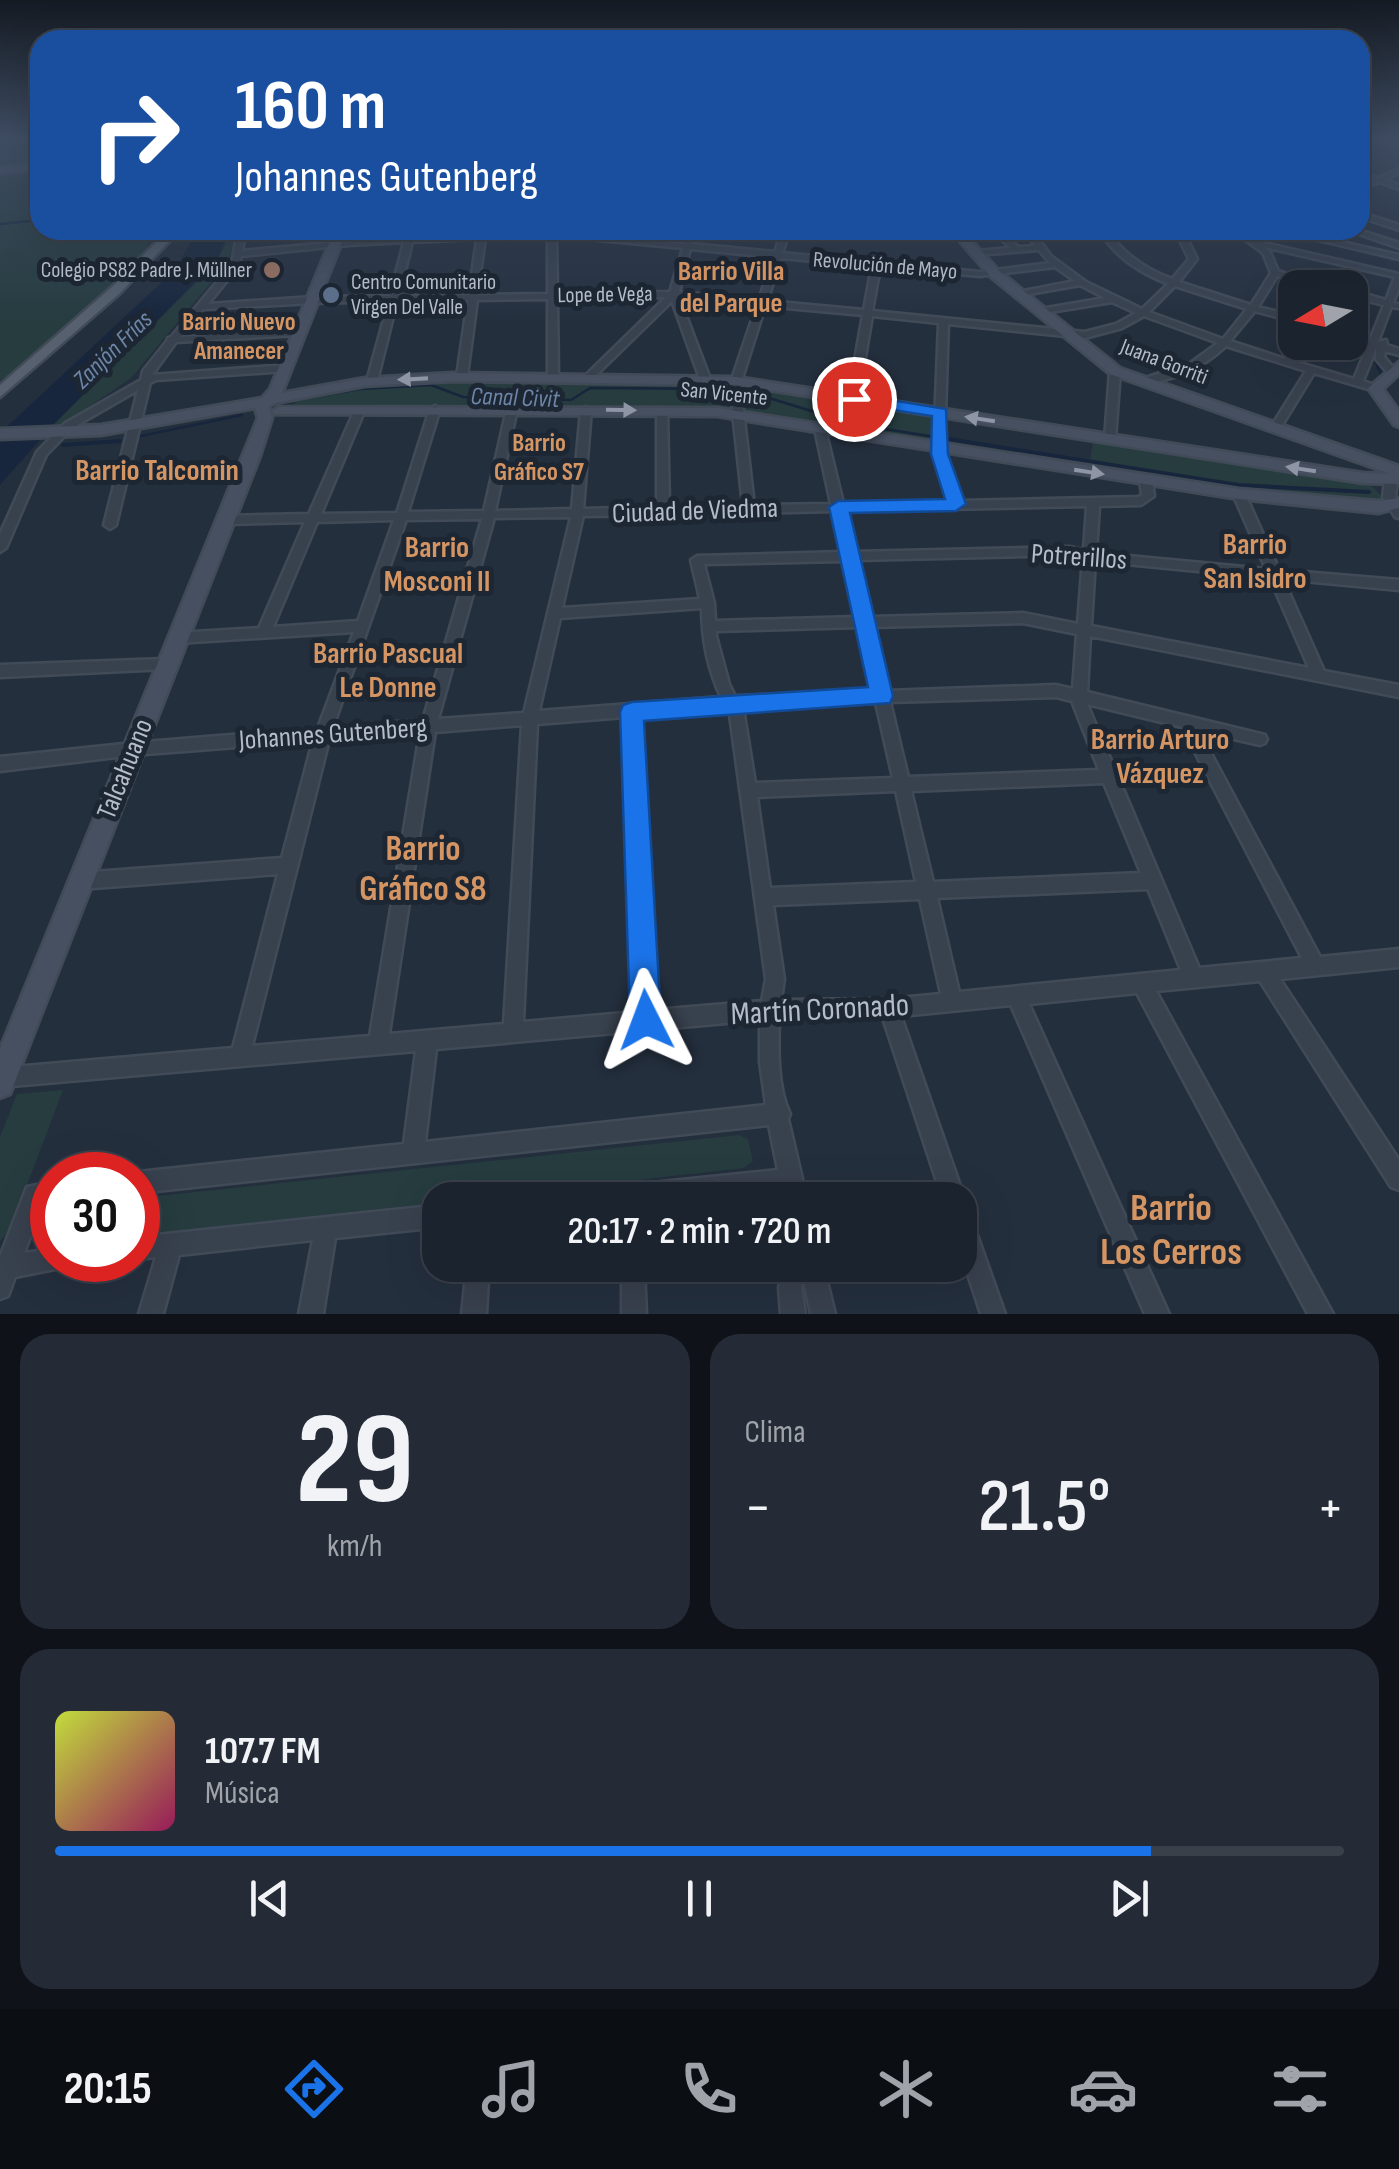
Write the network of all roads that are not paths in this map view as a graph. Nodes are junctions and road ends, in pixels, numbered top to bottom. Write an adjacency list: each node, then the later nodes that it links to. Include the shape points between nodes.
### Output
1 (1370, 220): 2 (street)
2 (1399, 228)
3 (1370, 236): 22 (street)
4 (162, 240): 82 (main road, via 82,322)
5 (240, 240): 28 (street)
6 (338, 240): 21 (main road, Talcahuano)
7 (409, 240): 21 (street, Revolución de Mayo); 47 (street)
8 (481, 240): 44 (street)
9 (552, 240): 45 (street)
10 (624, 240): 23 (street, Revolución de Mayo)
11 (686, 240): 23 (street)
12 (783, 240): 29 (street)
13 (965, 240): 27 (main road, Juana Gorriti)
14 (1006, 240): 25 (street)
15 (1034, 240): 24 (street)
16 (1111, 240): 40 (street, via 1133,262)
17 (1184, 240): 40 (street, via 1194,258)
18 (1253, 240): 20 (street)
19 (1324, 240): 30 (street); 31 (street)
20 (1258, 243): 26 (street); 36 (street)
21 (335, 244): 28 (street, Revolución de Mayo); 48 (main road, Talcahuano)
22 (1399, 246)
23 (687, 247): 29 (street, Revolución de Mayo); 42 (street)
24 (1038, 248): 25 (street); 33 (street)
25 (1016, 250): 27 (street)
26 (1295, 251): 30 (street); 34 (street, via 1292,257)
27 (976, 253): 38 (main road, Juana Gorriti)
28 (237, 254): 52 (street)
29 (778, 256): 32 (street, Revolución de Mayo); 50 (street)
30 (1317, 256): 34 (street)
31 (1399, 257)
32 (876, 265): 38 (street, Revolución de Mayo); 55 (street)
33 (1054, 265): 38 (street, Revolución de Mayo); 41 (street)
34 (1344, 266): 35 (street); 39 (street)
35 (1342, 270)
36 (1274, 272): 37 (street); 53 (street)
37 (1278, 273)
38 (995, 274): 43 (main road, Juana Gorriti)
39 (1399, 277): 51 (street)
40 (1172, 282): 53 (street); 56 (street)
41 (1079, 283): 43 (street); 49 (street)
42 (674, 294): 45 (street, Lope de Vega); 50 (street, Lope de Vega); 74 (street); 76 (street)
43 (1018, 294): 54 (main road, Juana Gorriti)
44 (474, 296): 45 (street, Lope de Vega); 47 (street, Lope de Vega); 72 (street)
45 (553, 296): 73 (street)
46 (1368, 297): 51 (street)
47 (394, 298): 48 (street, Lope de Vega); 77 (street)
48 (313, 300): 52 (street, Lope de Vega); 59 (main road, Talcahuano)
49 (1112, 300): 54 (street); 56 (street)
50 (762, 302): 55 (street, Lope de Vega); 78 (street)
51 (1395, 303): 64 (street)
52 (200, 306): 61 (street)
53 (1254, 306): 57 (street); 62 (street)
54 (1041, 312): 60 (main road, Juana Gorriti)
55 (868, 314): 58 (street, Lope de Vega); 83 (street)
56 (1146, 314): 60 (street, Lope de Vega, via 1110,331); 62 (street)
57 (1278, 314)
58 (944, 322): 60 (street, Lope de Vega); 89 (street)
59 (300, 332): 61 (street); 68 (main road, Talcahuano)
60 (1068, 335): 71 (main road, Juana Gorriti)
61 (171, 340): 75 (street)
62 (1229, 341): 66 (street); 79 (street, via 1208,360)
63 (1368, 341): 64 (street)
64 (1378, 344): 65 (street); 70 (street, via 1379,356); 80 (street)
65 (1399, 352)
66 (1278, 357)
67 (1289, 360): 69 (street)
68 (286, 368): 75 (street); 84 (main road, Talcahuano)
69 (1312, 368): 80 (street); 93 (street)
70 (1395, 369): 81 (main road)
71 (1115, 371): 79 (main road, Juana Gorriti); 98 (street)
72 (462, 376): 73 (main road, San Vicente); 77 (main road, San Vicente, one-way to 77)
73 (553, 378): 74 (main road, San Vicente)
74 (588, 378): 76 (main road, San Vicente)
75 (146, 379): 94 (street); 96 (street)
76 (705, 379): 78 (main road, San Vicente)
77 (372, 381): 84 (main road, San Vicente)
78 (736, 381): 83 (main road, San Vicente); 91 (street)
79 (1145, 381): 93 (main road, Juana Gorriti)
80 (1358, 382): 81 (street)
81 (1376, 388): 92 (main road)
82 (0, 392)
83 (854, 399): 89 (main road, San Vicente)
84 (273, 404): 90 (main road, San Vicente); 94 (main road, San Vicente); 113 (main road, Talcahuano)
85 (512, 409): 86 (main road, San Vicente); 87 (main road, San Vicente); 110 (street)
86 (435, 410): 90 (main road, San Vicente); 112 (street)
87 (586, 410): 88 (main road, San Vicente, one-way to 88); 109 (street)
88 (662, 411): 91 (main road, San Vicente); 108 (street)
89 (940, 413): 98 (main road, San Vicente, one-way to 89); 99 (street)
90 (358, 414): 111 (street)
91 (738, 415): 95 (main road, San Vicente); 107 (street)
92 (1399, 422)
93 (1276, 426): 100 (main road, Juana Gorriti)
94 (133, 429): 96 (main road, San Vicente); 114 (street)
95 (820, 429): 99 (main road, San Vicente); 105 (street)
96 (49, 436): 97 (main road, San Vicente); 115 (street)
97 (0, 437)
98 (1110, 439): 100 (main road, San Vicente, one-way to 98)
99 (939, 447): 101 (main road, San Vicente, one-way to 101); 104 (street)
100 (1397, 476): 106 (street)
101 (1146, 481): 102 (main road, San Vicente); 103 (street, Ciudad de Viedma, via 1146,499)
102 (1239, 494): 106 (main road, San Vicente); 118 (street)
103 (1094, 502): 104 (street, Ciudad de Viedma); 116 (street)
104 (956, 504): 105 (street, Ciudad de Viedma)
105 (838, 507): 107 (street, Ciudad de Viedma); 117 (street)
106 (1397, 508)
107 (749, 510): 108 (street, Ciudad de Viedma)
108 (663, 513): 109 (street, Ciudad de Viedma)
109 (577, 515): 110 (street, Ciudad de Viedma); 121 (street)
110 (488, 517): 112 (street, Ciudad de Viedma); 138 (street)
111 (314, 518): 112 (street, Ciudad de Viedma); 113 (street, Ciudad de Viedma); 126 (street)
112 (401, 519): 123 (street)
113 (226, 520): 127 (main road, Talcahuano)
114 (110, 526)
115 (0, 548)
116 (1090, 554): 117 (street, Potrerillos); 118 (street, Potrerillos); 125 (street)
117 (850, 557): 120 (street, Potrerillos, via 698,560); 122 (street)
118 (1273, 574): 119 (street, Potrerillos); 130 (street)
119 (1399, 585)
120 (708, 604): 121 (street); 124 (street)
121 (554, 613): 136 (street)
122 (865, 622): 124 (street); 125 (street, via 1023,618); 132 (street)
123 (362, 626): 126 (street); 139 (street)
124 (708, 626): 134 (street)
125 (1083, 630): 130 (street); 133 (street)
126 (264, 632): 127 (street)
127 (177, 638): 128 (main road, Talcahuano)
128 (166, 664): 129 (street); 141 (main road, Talcahuano)
129 (0, 671)
130 (1319, 675): 131 (street)
131 (1399, 691)
132 (882, 696): 133 (street, Johannes Gutenberg); 134 (street, Johannes Gutenberg); 144 (street)
133 (1078, 696): 137 (street, Johannes Gutenberg); 143 (street)
134 (733, 704): 135 (street, Johannes Gutenberg); 145 (street)
135 (632, 712): 136 (street, Johannes Gutenberg); 160 (street)
136 (530, 719): 138 (street, Johannes Gutenberg); 161 (street)
137 (1187, 722): 140 (street, Johannes Gutenberg); 152 (street)
138 (429, 726): 139 (street, Johannes Gutenberg); 163 (street)
139 (324, 734): 141 (street, Johannes Gutenberg); 146 (street)
140 (1260, 739)
141 (133, 749): 142 (street, Johannes Gutenberg); 147 (main road, Talcahuano)
142 (0, 764)
143 (1108, 776): 144 (street); 148 (street)
144 (902, 783): 145 (street); 149 (street)
145 (748, 790): 150 (street)
146 (289, 865): 147 (street); 164 (street)
147 (80, 881): 165 (main road, Talcahuano)
148 (1152, 881): 149 (street); 154 (street)
149 (926, 892): 150 (street); 157 (street)
150 (763, 896): 159 (street, via 775,979)
151 (1399, 958): 152 (street, Martín Coronado)
152 (1316, 967): 153 (street, Martín Coronado)
153 (1264, 971): 154 (street, Martín Coronado); 168 (street)
154 (1193, 977): 155 (street, Martín Coronado)
155 (1142, 983): 156 (street, Martín Coronado); 192 (street)
156 (1016, 996): 157 (street, Martín Coronado); 191 (street)
157 (952, 1002): 158 (street, Martín Coronado)
158 (889, 1008): 159 (street, Martín Coronado); 171 (street)
159 (767, 1010): 160 (street, Martín Coronado); 166 (street)
160 (646, 1020): 161 (street, Martín Coronado)
161 (513, 1032): 162 (street, Martín Coronado)
162 (427, 1040): 163 (street, Martín Coronado); 167 (street)
163 (378, 1044): 164 (street, Martín Coronado)
164 (240, 1057): 165 (street, Martín Coronado)
165 (1, 1081)
166 (780, 1114): 167 (street); 170 (street)
167 (413, 1153): 169 (street)
168 (1399, 1178)
169 (160, 1182)
170 (793, 1182)
171 (948, 1182)
172 (422, 1218): 174 (street)
173 (30, 1221): 179 (street)
174 (326, 1228): 175 (street); 185 (street)
175 (171, 1244): 176 (street); 184 (street)
176 (160, 1245)
177 (30, 1266): 179 (street)
178 (977, 1267): 190 (street)
179 (3, 1274)
180 (477, 1282): 186 (street)
181 (633, 1282): 187 (street)
182 (791, 1282): 188 (street)
183 (816, 1282): 189 (street)
184 (152, 1314)
185 (311, 1314)
186 (474, 1314)
187 (634, 1314)
188 (793, 1314)
189 (824, 1314)
190 (993, 1314)
191 (1157, 1314)
192 (1321, 1314)

